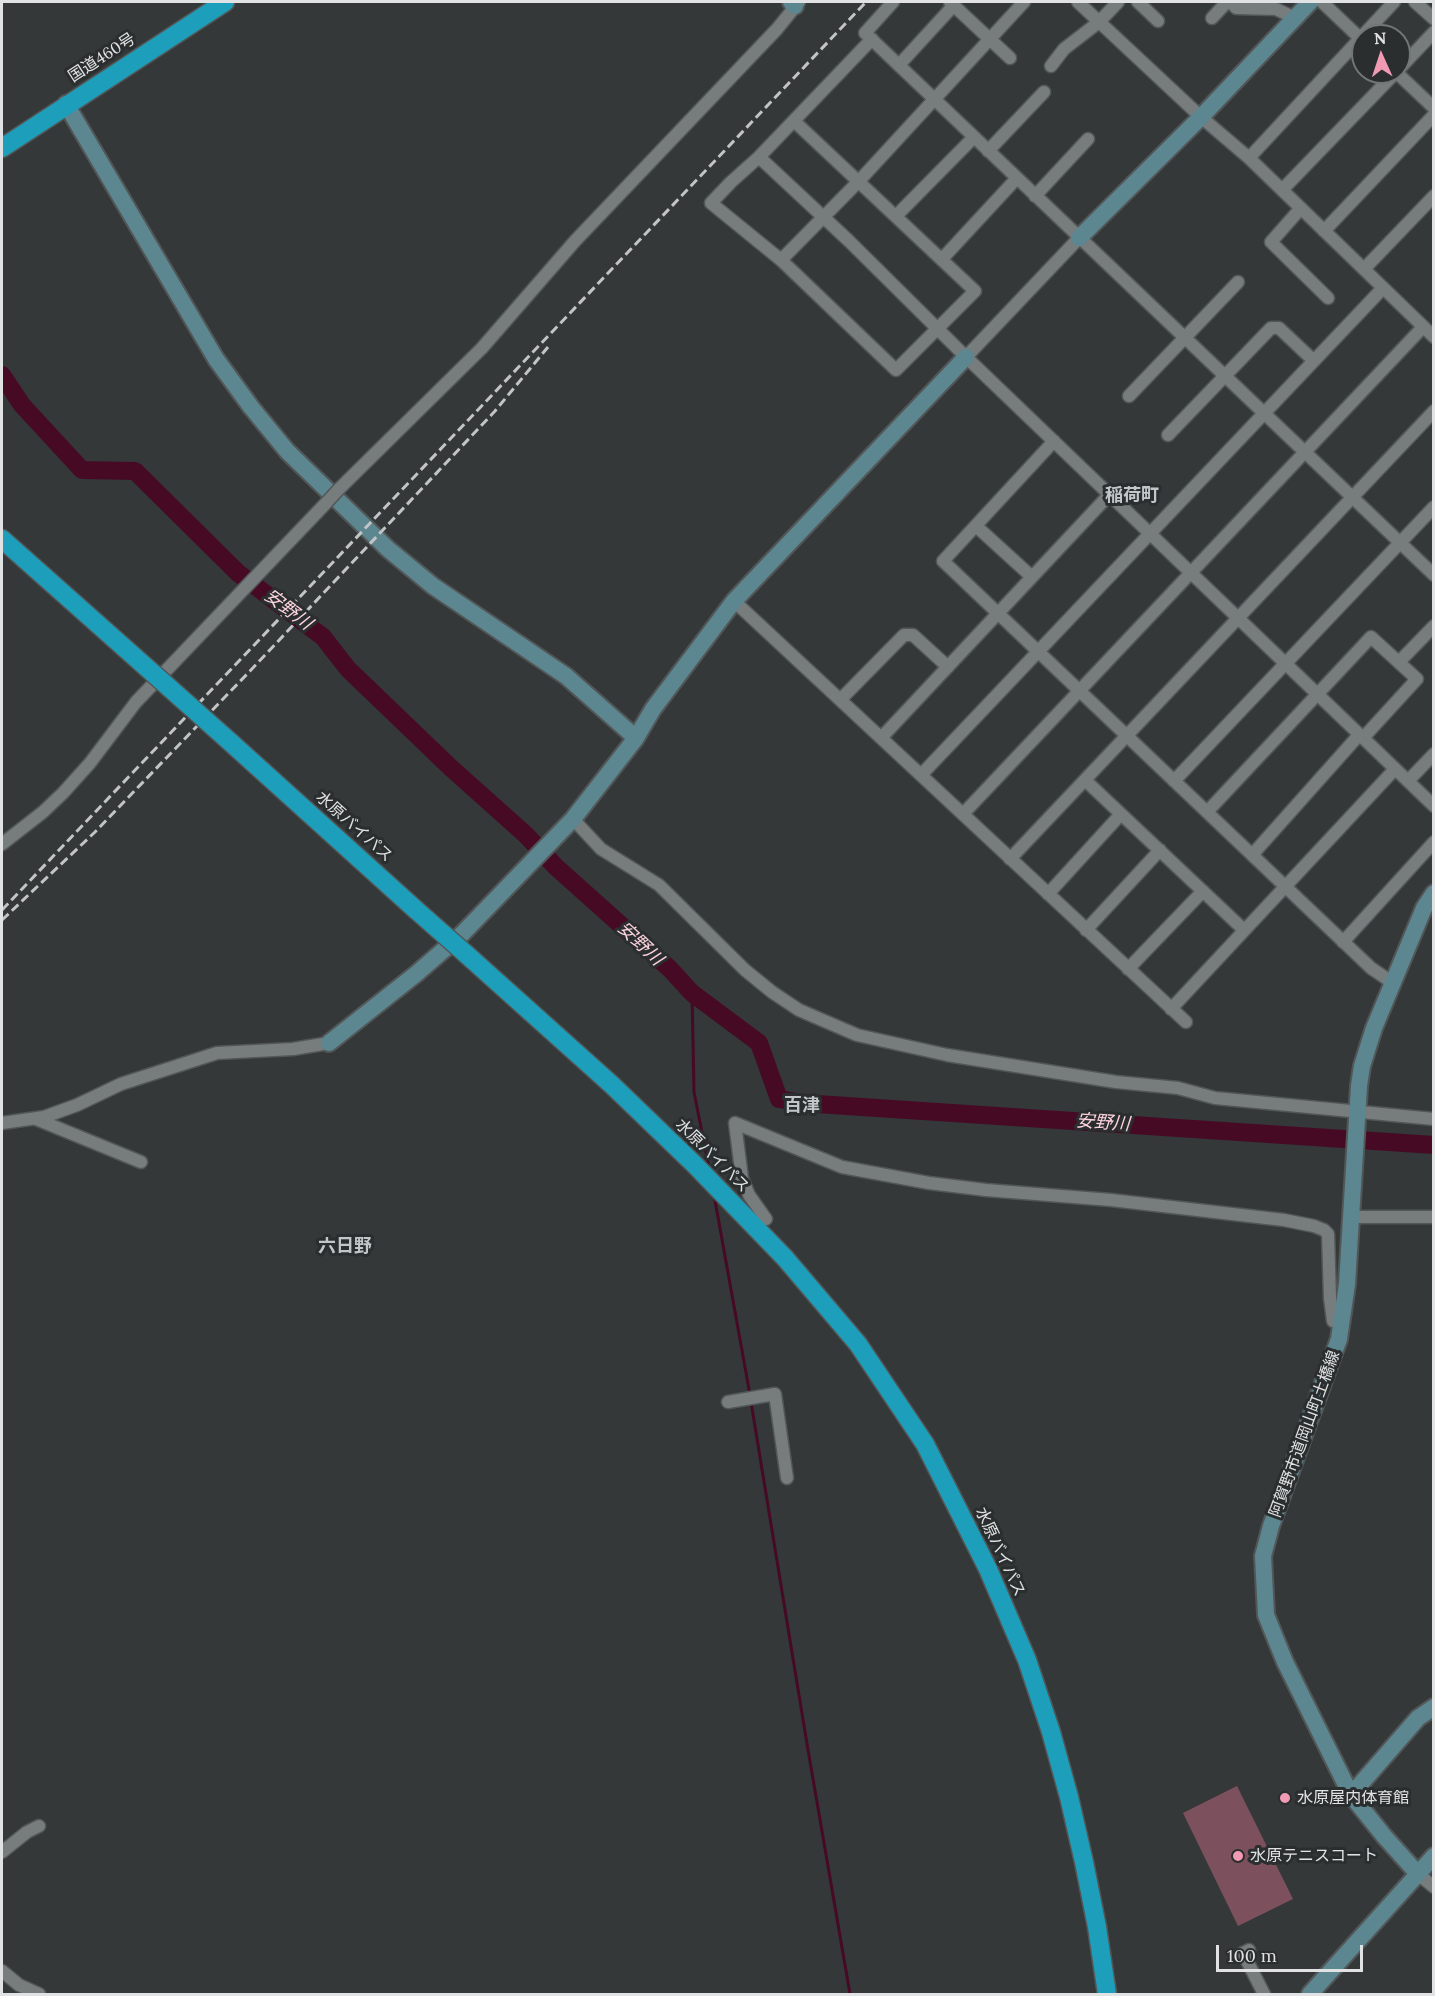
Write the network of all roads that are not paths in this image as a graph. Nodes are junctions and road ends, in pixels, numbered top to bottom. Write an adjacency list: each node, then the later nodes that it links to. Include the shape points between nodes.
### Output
1 (225, 2): 33 (highway, 国道460号)
2 (893, 2): 22 (street, via 865,33)
3 (1024, 2): 23 (street)
4 (1078, 2): 18 (street)
5 (1118, 2): 18 (street)
6 (1138, 2): 17 (street)
7 (1229, 2): 14 (street); 15 (street, via 1236,8 1276,9)
8 (1310, 2): 15 (street)
9 (1322, 2): 20 (street)
10 (1394, 2): 19 (street)
11 (1415, 2): 16 (street)
12 (795, 3): 109 (street, bridge, via 777,29 575,241 483,348 339,489 136,702 63,793)
13 (952, 3): 23 (street); 27 (street)
14 (1212, 18)
15 (1295, 18): 36 (street)
16 (1434, 19)
17 (1158, 21)
18 (1099, 22): 28 (street, via 1064,49); 36 (street)
19 (1375, 24)
20 (1351, 30)
21 (1434, 32): 25 (street)
22 (872, 39): 27 (street); 37 (street)
23 (990, 39): 26 (street); 32 (street)
24 (1351, 51): 43 (street)
25 (1411, 56)
26 (1010, 58)
27 (899, 65): 32 (street)
28 (1051, 66)
29 (1384, 84): 46 (street)
30 (1409, 84): 34 (street)
31 (1044, 92): 41 (street)
32 (935, 100): 38 (street); 45 (street)
33 (66, 104): 40 (highway, 国道460号); 95 (street, via 216,359 287,451 388,549 433,586 566,676)
34 (1434, 108)
35 (1434, 115): 52 (street)
36 (1201, 117): 43 (street); 53 (street)
37 (794, 121): 42 (street); 45 (street)
38 (974, 137): 41 (street); 50 (street)
39 (1088, 139): 47 (street)
40 (2, 148)
41 (988, 151): 44 (street)
42 (759, 157): 51 (street); 55 (street, via 711,202)
43 (1249, 158): 46 (street)
44 (1017, 178): 47 (street); 54 (street)
45 (859, 181): 50 (street); 51 (street)
46 (1282, 190): 49 (street)
47 (1035, 196): 53 (street)
48 (1434, 196): 56 (street)
49 (1301, 208): 52 (street); 59 (street, via 1270,242)
50 (896, 216): 54 (street)
51 (824, 217): 55 (street); 60 (street)
52 (1324, 231): 56 (street)
53 (1079, 238): 62 (street); 63 (street)
54 (942, 259): 60 (street, via 975,291)
55 (781, 260): 60 (street, via 896,370)
56 (1364, 269): 58 (street)
57 (1238, 282): 62 (street)
58 (1383, 288): 61 (street); 64 (street)
59 (1328, 298)
60 (937, 329): 63 (street)
61 (1430, 331): 71 (street)
62 (1184, 338): 65 (street); 66 (street)
63 (966, 357): 70 (street); 82 (street)
64 (1314, 361): 65 (street, via 1279,328 1271,328); 68 (street)
65 (1224, 376): 68 (street); 69 (street)
66 (1129, 396)
67 (1434, 411): 73 (street)
68 (1263, 414): 71 (street); 76 (street)
69 (1168, 435)
70 (1054, 441): 72 (street); 75 (street)
71 (1304, 453): 73 (street); 79 (street)
72 (1109, 495): 76 (street); 81 (street)
73 (1352, 498): 78 (street); 84 (street)
74 (1434, 507): 78 (street)
75 (976, 525): 81 (street); 83 (street, via 943,561)
76 (1150, 534): 79 (street); 86 (street)
77 (2, 539): 146 (highway, 水原バイパス, bridge, via 612,1085 785,1258 858,1344 925,1444 988,1569 1027,1660 1069,1797)
78 (1399, 543): 80 (street); 88 (street)
79 (1191, 573): 84 (street); 90 (street)
80 (1434, 575)
81 (1032, 577): 83 (street)
82 (734, 601): 92 (street); 95 (street, via 653,709)
83 (998, 614): 86 (street); 89 (street)
84 (1238, 618): 88 (street); 93 (street)
85 (1434, 626): 87 (street)
86 (1038, 652): 90 (street); 99 (street)
87 (1399, 662): 91 (street, via 1371,637); 94 (street, via 1417,679)
88 (1285, 664): 91 (street); 101 (street)
89 (948, 667): 92 (street, via 913,635 904,635); 96 (street)
90 (1079, 691): 93 (street); 105 (street)
91 (1317, 694): 94 (street); 104 (street)
92 (840, 700): 96 (street)
93 (1127, 736): 100 (street); 101 (street)
94 (1361, 737): 98 (street); 111 (street)
95 (636, 738): 107 (street)
96 (881, 738): 99 (street)
97 (1434, 754): 102 (street)
98 (1395, 769): 102 (street); 113 (street)
99 (921, 775): 105 (street)
100 (1085, 780): 106 (street); 112 (street)
101 (1174, 781): 104 (street)
102 (1408, 781): 103 (street)
103 (1434, 806)
104 (1207, 812): 111 (street)
105 (963, 814): 112 (street)
106 (1121, 814): 110 (street); 116 (street)
107 (568, 823): 124 (street, via 462,934); 126 (street, via 659,885 772,992 799,1010 857,1035 929,1052)
108 (1434, 842): 119 (street)
109 (2, 844)
110 (1160, 850): 114 (street); 117 (street)
111 (1252, 855): 113 (street)
112 (1010, 859): 116 (street)
113 (1285, 886): 118 (street); 119 (street)
114 (1203, 891): 118 (street); 120 (street)
115 (1434, 893): 121 (street, 阿賀野市道岡山町土橋線)
116 (1048, 894): 117 (street)
117 (1086, 930): 120 (street)
118 (1244, 930): 122 (street)
119 (1343, 942): 121 (street)
120 (1128, 969): 122 (street)
121 (1393, 983): 126 (street, 阿賀野市道岡山町土橋線, via 1362,1066)
122 (1171, 1009): 123 (street)
123 (1186, 1022)
124 (333, 1040): 125 (street, via 293,1049 217,1053 121,1084)
125 (36, 1119): 128 (street); 129 (street)
126 (1357, 1119): 127 (street); 130 (street, 阿賀野市道岡山町土橋線)
127 (1434, 1119)
128 (2, 1123)
129 (141, 1162)
130 (1351, 1211): 131 (street); 137 (street, 阿賀野市道岡山町土橋線, via 1339,1339 1270,1526 1263,1556 1266,1615)
131 (1434, 1217)
132 (766, 1219): 133 (street, via 742,1178 735,1122 842,1167 929,1183 1111,1200 1314,1226 1324,1230 1329,1239)
133 (1333, 1321)
134 (728, 1402): 135 (street, via 775,1394)
135 (787, 1478)
136 (1434, 1707): 137 (street, via 1418,1718)
137 (1351, 1795): 141 (street, 阿賀野市道岡山町土橋線)
138 (39, 1826): 139 (street)
139 (2, 1852)
140 (1434, 1856): 141 (street)
141 (1418, 1874): 142 (street); 148 (street)
142 (1434, 1887)
143 (1249, 1950): 147 (street, via 1243,1953)
144 (2, 1971): 145 (street)
145 (39, 1995)
146 (1107, 1995)
147 (1264, 1995)
148 (1310, 1995)

